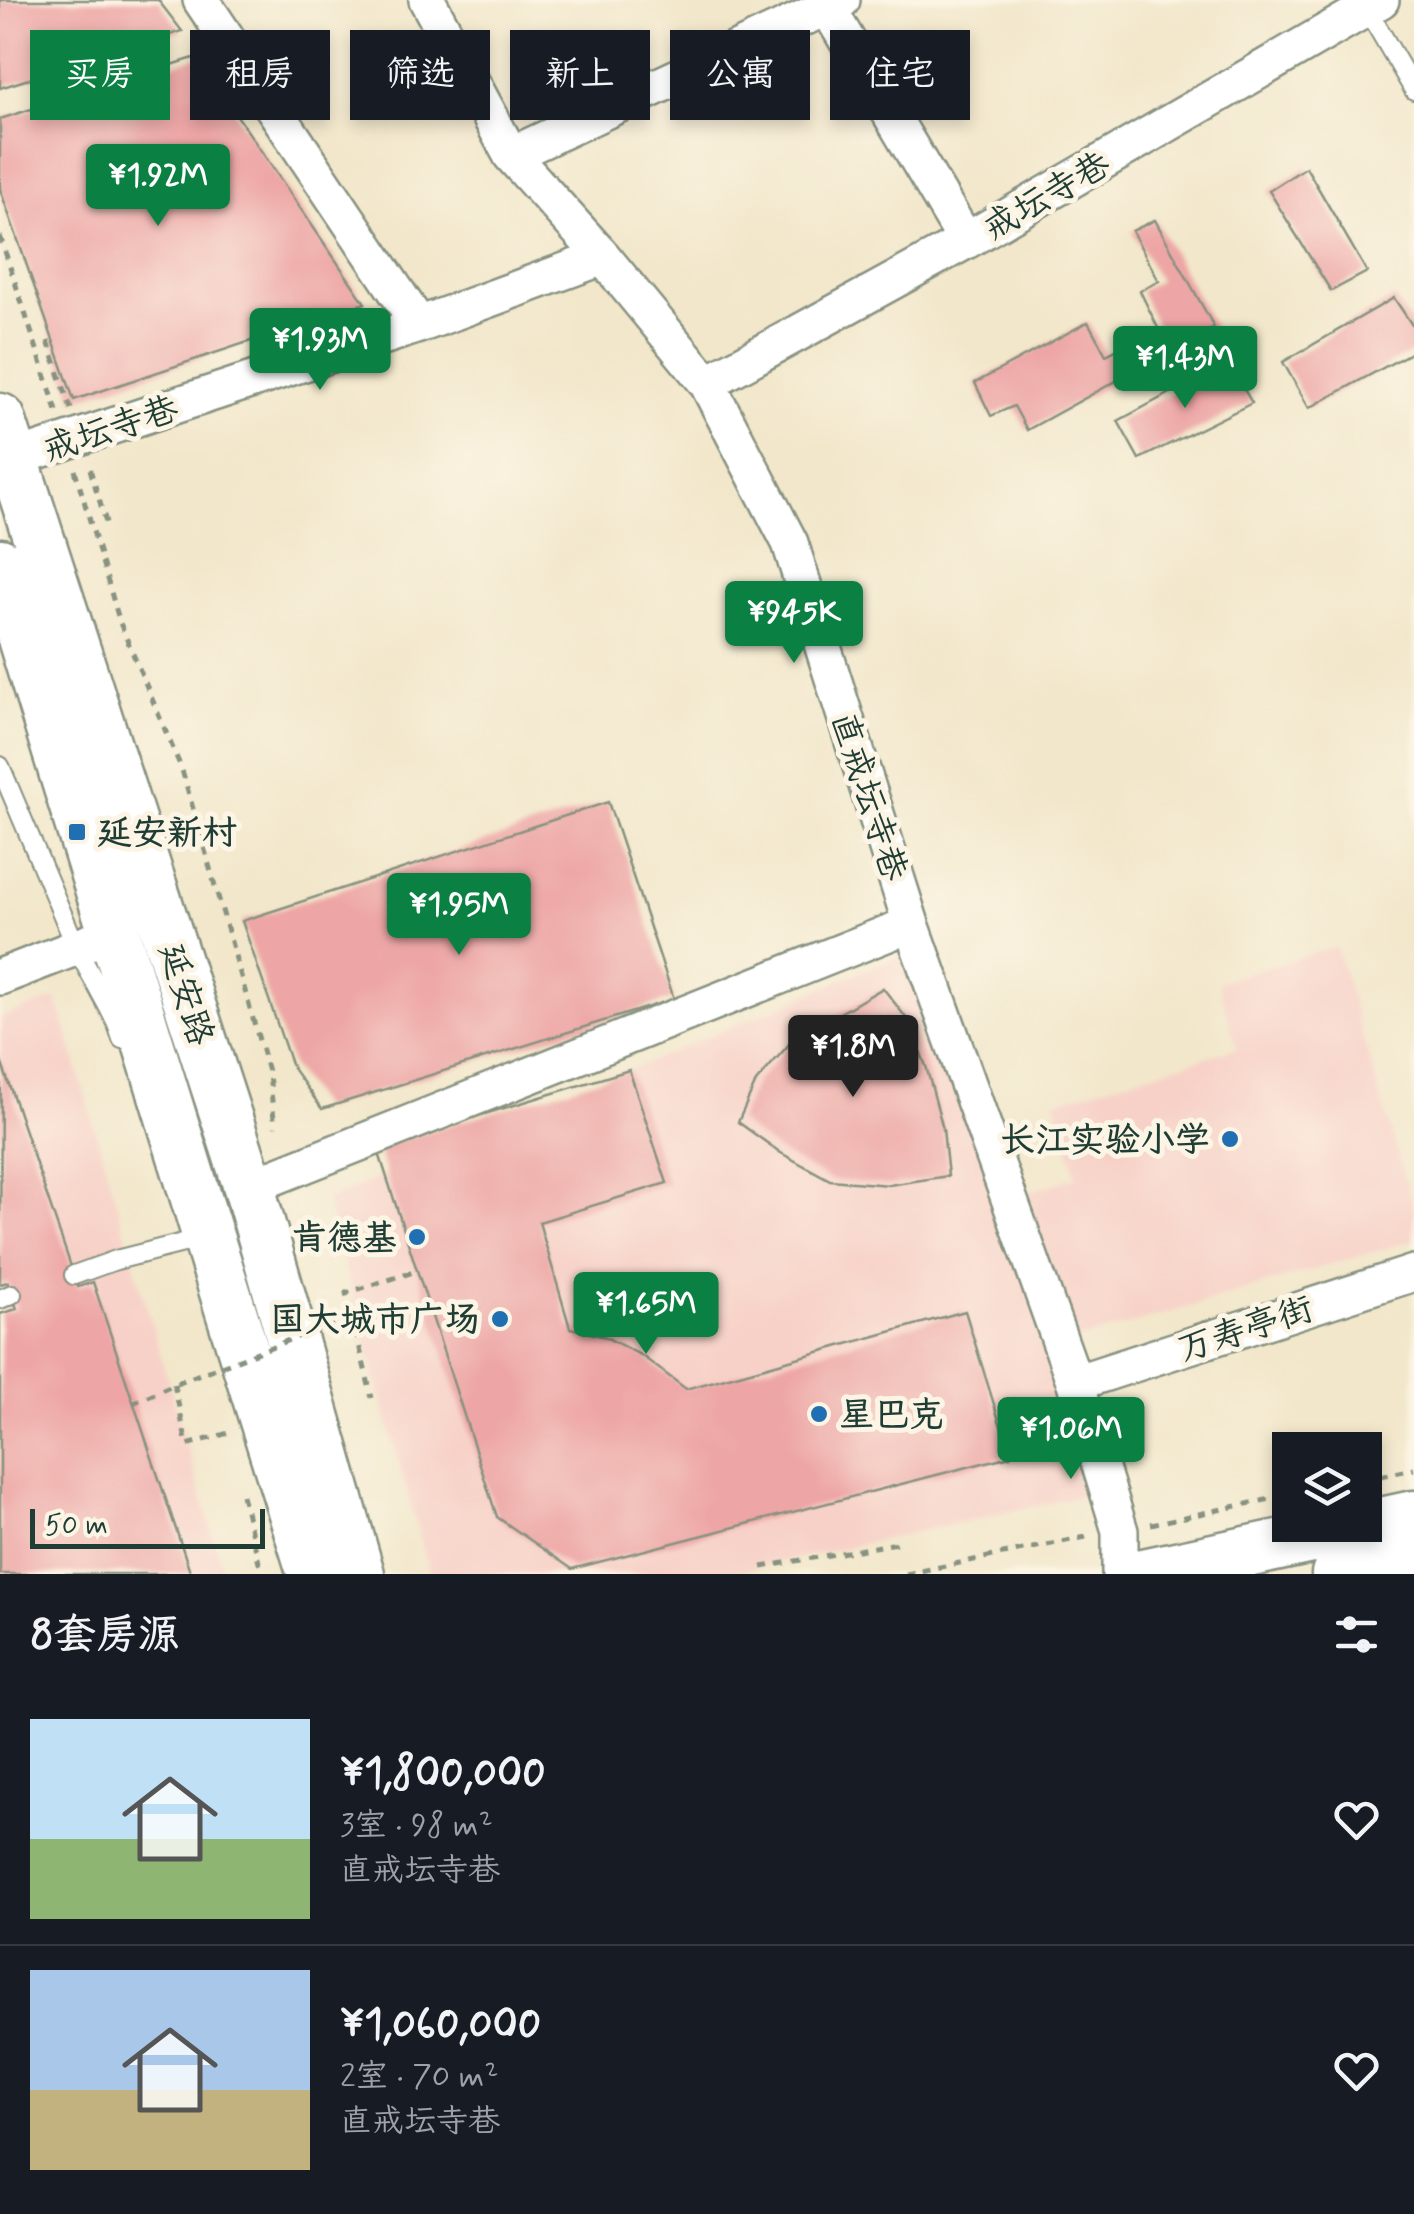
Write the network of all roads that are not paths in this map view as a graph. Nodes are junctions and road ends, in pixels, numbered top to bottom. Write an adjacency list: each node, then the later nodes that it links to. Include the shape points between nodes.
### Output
1 (201, 0): 9 (street)
2 (428, 0): 6 (street, 直戒坛寺巷)
3 (831, 3): 6 (street); 7 (street)
4 (1370, 3): 5 (lane); 7 (street, 戒坛寺巷)
5 (1414, 90)
6 (511, 155): 8 (street, 直戒坛寺巷)
7 (966, 241): 10 (street, 戒坛寺巷)
8 (604, 258): 9 (street, 戒坛寺巷); 10 (street, 直戒坛寺巷)
9 (419, 325): 11 (street, 戒坛寺巷, via 76,439)
10 (707, 384): 14 (street, 直戒坛寺巷, via 790,544)
11 (7, 439): 18 (main road, 延安路)
12 (0, 564): 15 (main road, 延安路)
13 (0, 766): 15 (lane)
14 (910, 924): 18 (street); 22 (street, 直戒坛寺巷)
15 (96, 940): 16 (street); 17 (lane); 19 (main road, 延安路)
16 (0, 977)
17 (128, 1058)
18 (265, 1182): 27 (main road, 延安路)
19 (193, 1234): 21 (lane); 25 (main road); 26 (main road, 延安路)
20 (1414, 1273): 22 (street, 万寿亭街)
21 (74, 1275)
22 (1075, 1383): 28 (street, 直戒坛寺巷, via 1120,1531)
23 (1414, 1516): 29 (main road)
24 (1414, 1557): 30 (main road)
25 (288, 1574)
26 (314, 1574)
27 (359, 1574)
28 (1120, 1574)
29 (1144, 1574)
30 (1337, 1574)

